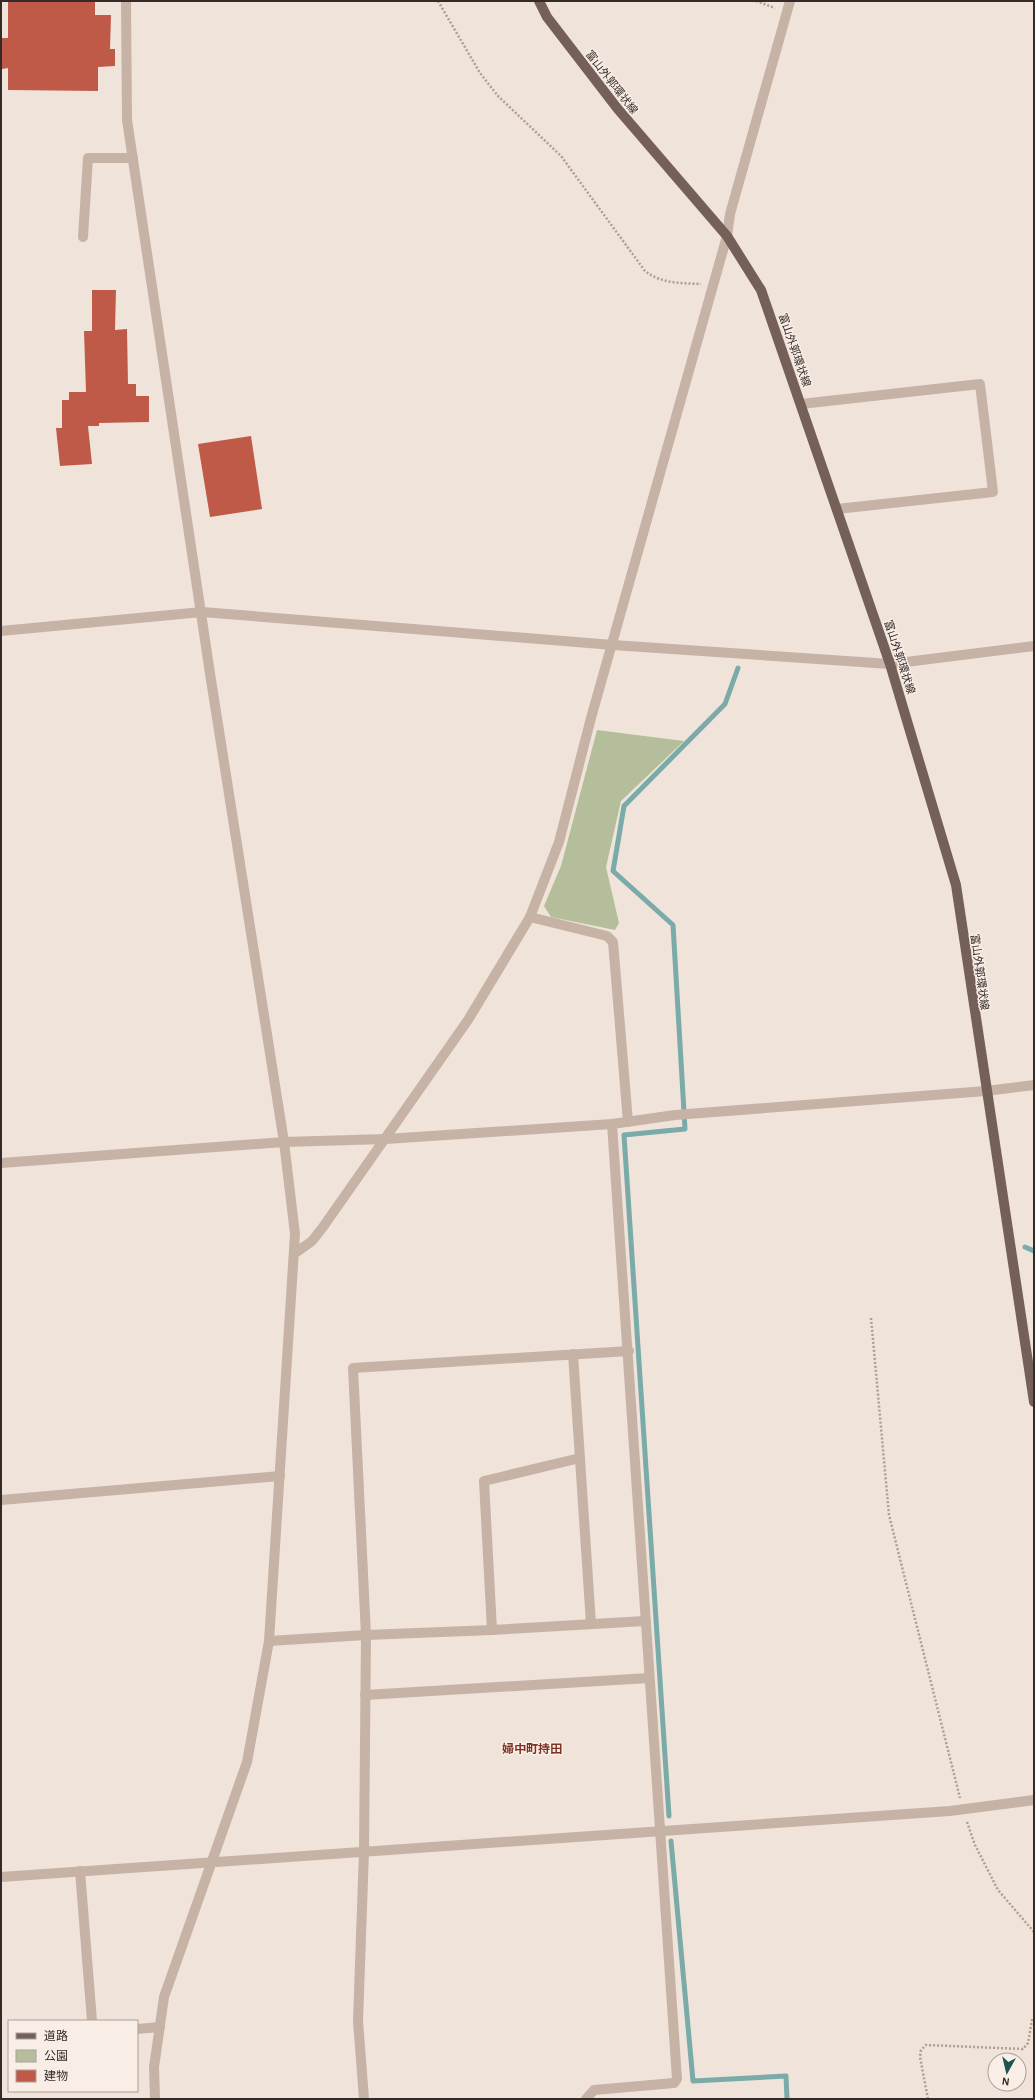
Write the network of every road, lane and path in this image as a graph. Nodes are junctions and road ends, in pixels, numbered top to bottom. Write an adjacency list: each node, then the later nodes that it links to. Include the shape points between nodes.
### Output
1 (126, 1): 7 (street, via 127,120)
2 (438, 1): 10 (path, via 480,73 498,96 561,156 645,272 655,279 672,283)
3 (539, 1): 8 (main road, 富山外郭環状線, via 547,17 616,108)
4 (756, 1): 6 (path)
5 (790, 1): 6 (street)
6 (787, 11): 8 (street, via 730,214)
7 (133, 158): 9 (street, via 88,158); 13 (street)
8 (727, 236): 10 (street); 11 (main road, 富山外郭環状線, via 761,290)
9 (83, 237)
10 (714, 284): 15 (street)
11 (801, 404): 12 (main road, 富山外郭環状線); 12 (street, via 980,384 993,492)
12 (837, 509): 17 (main road, 富山外郭環状線)
13 (202, 612): 14 (street); 15 (street); 24 (street)
14 (1, 631)
15 (613, 645): 17 (street); 18 (street, via 559,842)
16 (1034, 646): 17 (street)
17 (890, 664): 20 (main road, 富山外郭環状線, via 956,885)
18 (530, 917): 21 (street, via 607,936 613,942); 23 (street, via 468,1020)
19 (1034, 1085): 20 (street)
20 (986, 1091): 21 (street, via 675,1115); 30 (main road, 富山外郭環状線)
21 (628, 1122): 22 (street)
22 (612, 1124): 23 (street); 28 (street)
23 (386, 1138): 24 (street); 26 (street, via 312,1241)
24 (284, 1142): 25 (street); 26 (street, via 295,1234)
25 (1, 1163)
26 (294, 1254): 32 (street)
27 (871, 1318): 42 (path, via 889,1515)
28 (629, 1351): 29 (street); 34 (street)
29 (573, 1354): 31 (street); 37 (street, via 353,1368)
30 (1034, 1402)
31 (580, 1458): 35 (street); 36 (street, via 484,1481)
32 (280, 1476): 33 (street); 38 (street)
33 (1, 1500)
34 (645, 1621): 35 (street); 39 (street)
35 (591, 1624): 36 (street)
36 (492, 1630): 37 (street)
37 (366, 1635): 38 (street); 40 (street)
38 (269, 1641): 45 (street, via 247,1762)
39 (650, 1678): 40 (street); 43 (street)
40 (366, 1695): 44 (street)
41 (1034, 1800): 42 (street)
42 (963, 1809): 43 (street); 48 (path, via 976,1845 998,1890)
43 (659, 1831): 44 (street); 55 (street, via 677,2079 674,2083 594,2090)
44 (364, 1851): 45 (street); 54 (street, via 358,2021)
45 (210, 1861): 46 (street); 51 (street, via 164,1997)
46 (80, 1871): 47 (street); 50 (street)
47 (1, 1877)
48 (1034, 1932)
49 (1034, 2019): 56 (path, via 1028,2043 1023,2049 926,2045 921,2050 920,2057)
50 (92, 2020)
51 (160, 2027): 52 (street); 53 (street, via 154,2067)
52 (138, 2029)
53 (155, 2099)
54 (364, 2099)
55 (586, 2099)
56 (928, 2099)

